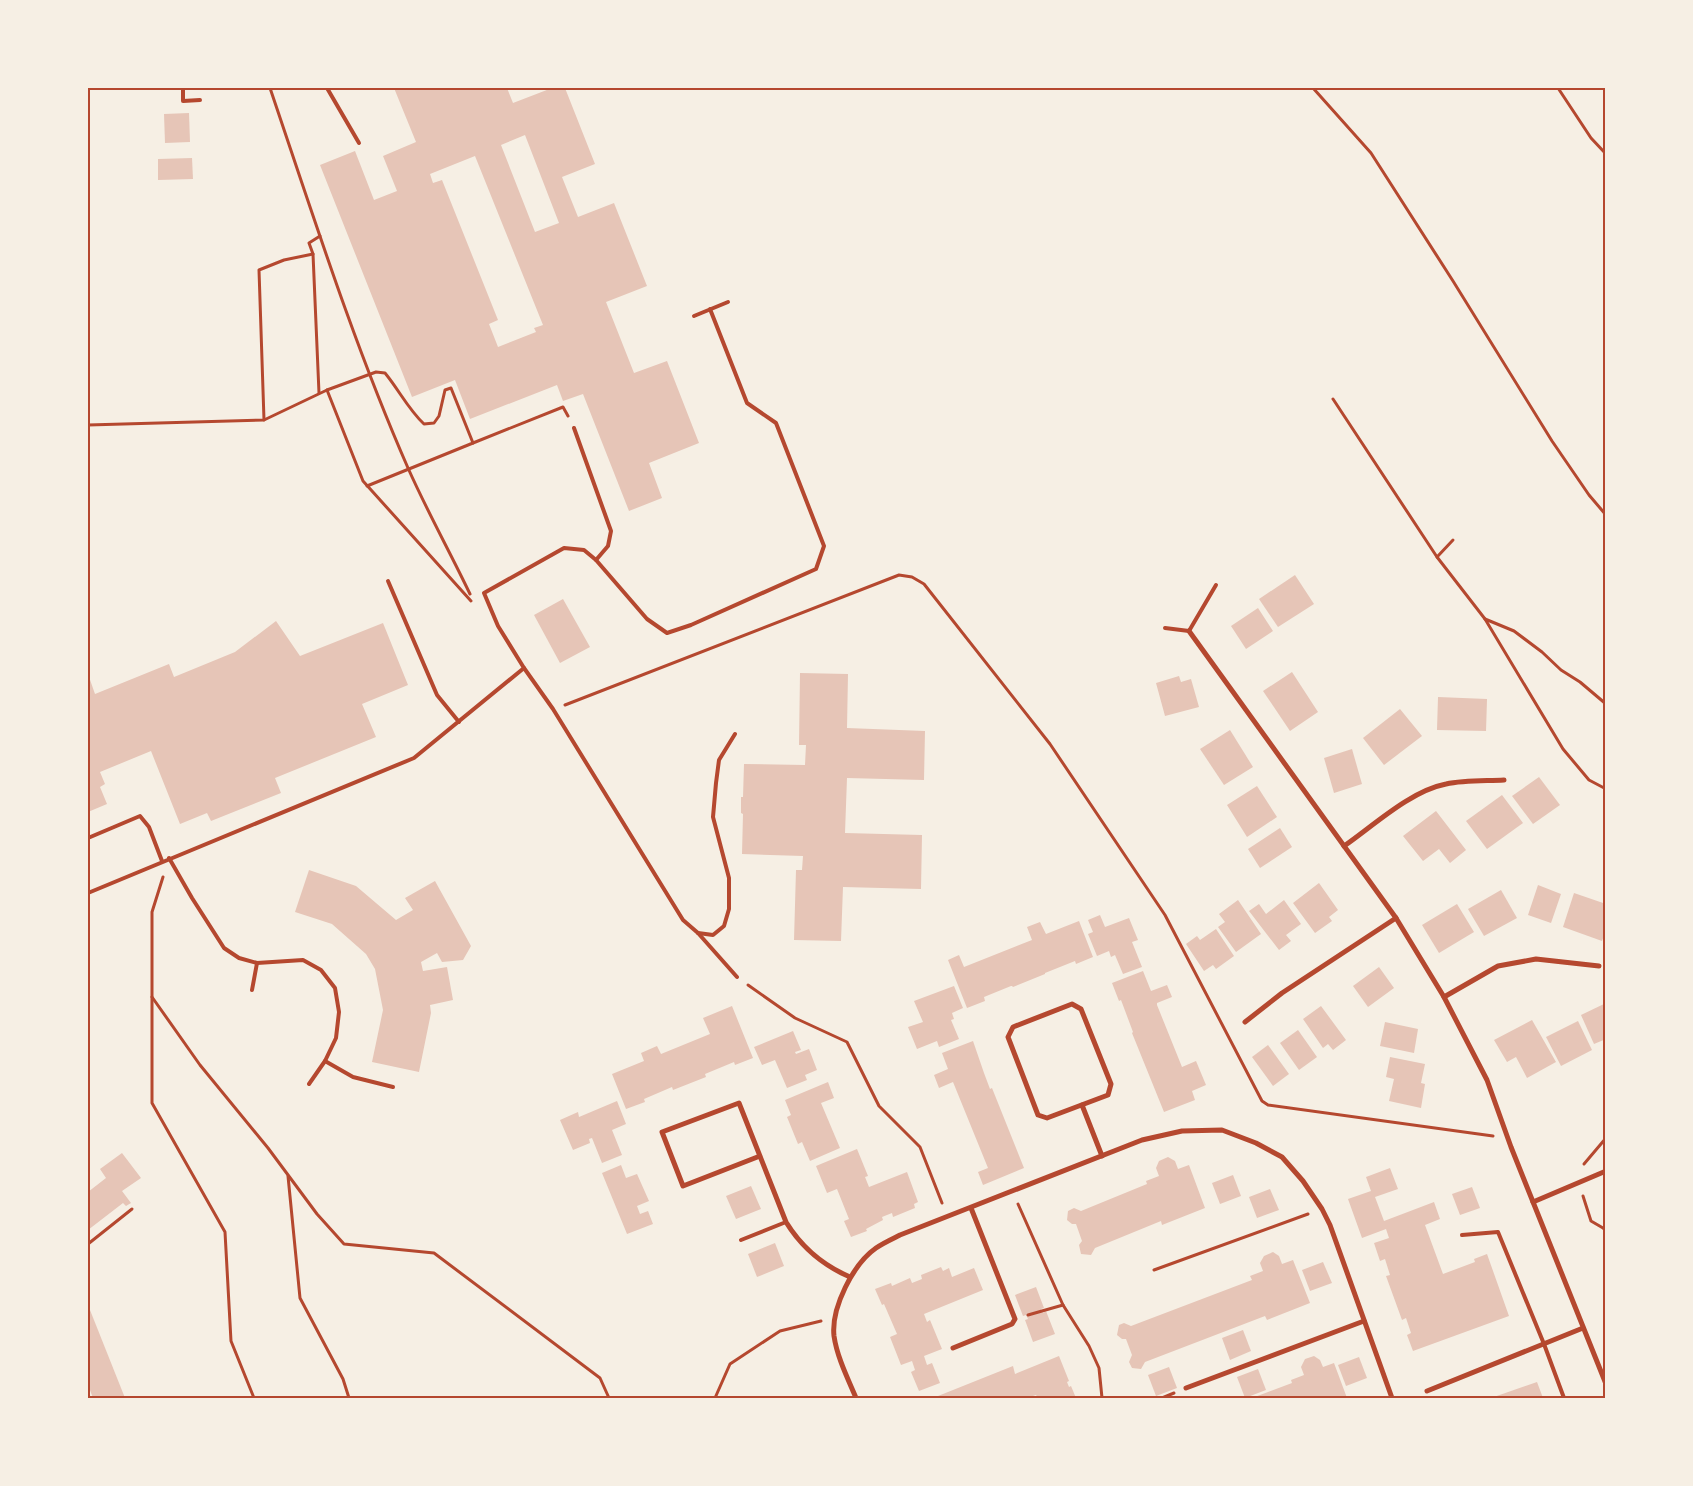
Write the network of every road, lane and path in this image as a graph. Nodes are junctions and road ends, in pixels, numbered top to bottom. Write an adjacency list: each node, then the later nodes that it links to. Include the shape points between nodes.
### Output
1 (182, 88): 6 (lane, via 183,101)
2 (270, 88): 9 (path)
3 (327, 88): 7 (lane)
4 (1314, 88): 24 (path, via 1371,153 1552,441)
5 (1558, 88): 8 (path, via 1591,138)
6 (200, 100)
7 (359, 143)
8 (1606, 154)
9 (320, 236): 10 (path, via 310,243); 14 (path)
10 (313, 254): 16 (path); 18 (path, via 284,260 260,270)
11 (728, 302): 12 (lane)
12 (710, 309): 13 (lane); 27 (lane, via 747,403 776,423 824,546 816,569 667,633 647,619)
13 (694, 316)
14 (370, 374): 15 (path); 21 (path, via 385,373 424,424 434,423 446,390 451,388); 22 (path)
15 (327, 390): 16 (path); 23 (path)
16 (319, 394): 18 (path)
17 (1333, 399): 26 (path)
18 (264, 420): 19 (path)
19 (88, 425)
20 (574, 428): 21 (path, via 563,407); 27 (lane, via 611,531 608,546)
21 (473, 443): 22 (path)
22 (408, 469): 23 (path); 23 (path, via 477,607)
23 (367, 486)
24 (1606, 515)
25 (1453, 540): 26 (path)
26 (1437, 557): 30 (path)
27 (596, 560): 33 (lane, via 584,550 564,548 484,593 498,626)
28 (388, 581): 36 (lane, via 437,695)
29 (1216, 586): 32 (lane)
30 (1485, 619): 34 (path, via 1514,631); 39 (path, via 1562,749 1589,780)
31 (1165, 628): 32 (lane)
32 (1190, 631): 41 (street)
33 (524, 668): 35 (lane); 36 (lane)
34 (1606, 704)
35 (553, 709): 46 (lane, via 683,920); 58 (path, via 899,575 912,577 924,584 1050,744 1159,906 1262,1101 1268,1105)
36 (459, 722): 42 (lane, via 414,758)
37 (735, 734): 46 (lane, via 720,760 713,817 729,878 729,909 724,926 713,935)
38 (1504, 780): 41 (street, via 1446,784 1427,791 1404,803)
39 (1606, 789)
40 (88, 838): 43 (lane, via 140,816 149,827)
41 (1344, 846): 45 (street)
42 (170, 858): 43 (lane); 47 (lane, via 224,948 239,958); 51 (path, via 152,912)
43 (162, 862): 44 (lane)
44 (88, 893)
45 (1396, 918): 52 (street); 53 (street, via 1282,992)
46 (698, 933): 49 (lane)
47 (257, 963): 50 (lane); 54 (lane, via 302,960 321,970 335,988 340,1012 336,1038)
48 (1599, 966): 52 (street, via 1536,959 1498,966)
49 (737, 977): 70 (path, via 795,1018 847,1042 879,1106 920,1147)
50 (252, 990)
51 (152, 997): 63 (path, via 200,1065); 88 (path, via 152,1104 224,1232 231,1341)
52 (1444, 997): 58 (street, via 1487,1080)
53 (1245, 1022)
54 (324, 1061): 55 (lane); 56 (lane, via 353,1077)
55 (309, 1084)
56 (393, 1086)
57 (1082, 1104): 57 (street, via 1108,1095 1112,1084 1081,1009 1072,1004 1013,1027 1008,1037 1038,1115 1047,1118); 61 (street)
58 (1508, 1138): 66 (street)
59 (1606, 1138): 64 (path, via 1584,1163)
60 (760, 1156): 60 (street, via 739,1102 662,1132 682,1186); 71 (street)
61 (1102, 1156): 65 (street); 69 (street, via 1142,1140 1182,1131 1222,1130 1282,1157)
62 (1606, 1171): 64 (street)
63 (288, 1176): 89 (path, via 300,1298 343,1379); 90 (path, via 316,1214 344,1244 434,1253 600,1378)
64 (1579, 1182): 66 (street); 72 (path, via 1591,1221)
65 (1012, 1192): 67 (street); 78 (path)
66 (1533, 1202): 82 (street)
67 (971, 1208): 70 (street); 80 (street)
68 (132, 1209): 75 (path)
69 (1322, 1209): 76 (path); 81 (street)
70 (948, 1217): 77 (street, via 876,1248)
71 (786, 1222): 74 (lane); 77 (street, via 797,1240 813,1255)
72 (1606, 1231)
73 (1462, 1235): 83 (lane, via 1498,1232)
74 (741, 1240)
75 (88, 1244)
76 (1154, 1270)
77 (850, 1277): 79 (street)
78 (1063, 1305): 80 (path); 93 (path, via 1099,1368)
79 (836, 1318): 91 (path, via 780,1331 730,1364); 92 (street, via 834,1336)
80 (1015, 1319): 84 (street, via 1012,1324)
81 (1364, 1321): 86 (street); 94 (street)
82 (1583, 1328): 83 (street); 85 (street)
83 (1544, 1344): 87 (street); 95 (lane)
84 (954, 1348)
85 (1606, 1384)
86 (1186, 1388)
87 (1427, 1391)
88 (254, 1398)
89 (349, 1398)
90 (609, 1398)
91 (715, 1398)
92 (856, 1398)
93 (1102, 1398)
94 (1392, 1398)
95 (1564, 1398)

